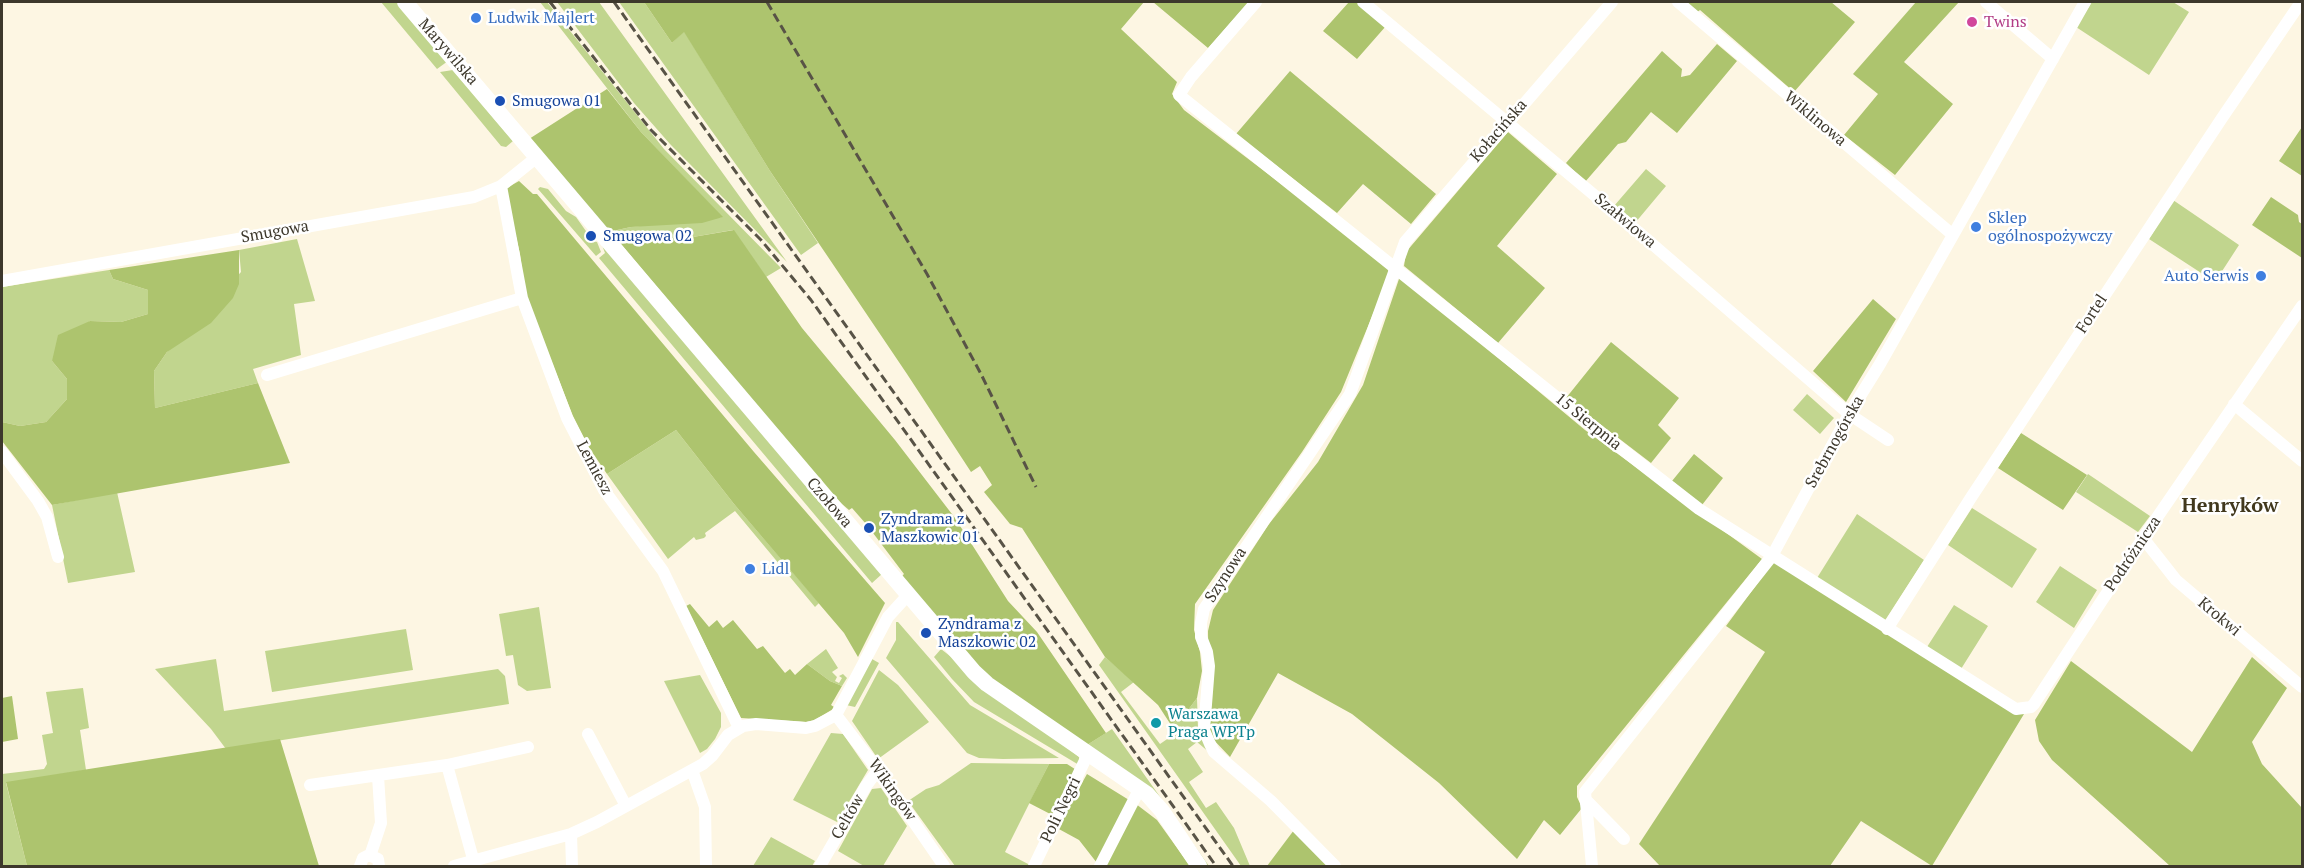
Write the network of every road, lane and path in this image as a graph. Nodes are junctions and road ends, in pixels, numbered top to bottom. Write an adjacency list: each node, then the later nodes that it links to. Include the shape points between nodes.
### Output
1 (405, 2): 11 (street, Marywilska)
2 (1256, 2): 14 (street, 15 Sierpnia, via 1179,95)
3 (1363, 2): 10 (street, Szałwiowa)
4 (1612, 2): 10 (street, Kołacińska)
5 (1678, 2): 13 (street, Wiklinowa)
6 (1986, 2): 9 (street)
7 (2085, 2): 9 (street, Srebrnogórska)
8 (2301, 2): 28 (street, Fortel)
9 (2053, 59): 13 (street, Srebrnogórska)
10 (1507, 123): 14 (street, Kołacińska, via 1406,240); 20 (street, Szałwiowa)
11 (537, 157): 12 (street, Smugowa); 27 (street, Czołowa)
12 (501, 186): 15 (street, Smugowa, via 474,197); 16 (street, Lemiesz)
13 (1953, 235): 20 (street, Srebrnogórska)
14 (1396, 267): 25 (street, 15 Sierpnia, via 1690,502); 58 (street, Szynowa, via 1350,394 1208,602 1201,623 1209,666 1204,730 1214,752 1271,801)
15 (2, 281)
16 (522, 298): 18 (street); 32 (street, Lemiesz, via 567,418 604,490 663,572)
17 (2302, 306): 19 (street, Podróżnicza)
18 (267, 375)
19 (2234, 404): 23 (street); 24 (street, Podróżnicza)
20 (1849, 414): 21 (street, Szałwiowa); 25 (street, Srebrnogórska)
21 (1888, 440)
22 (2, 452): 26 (street, via 47,517)
23 (2302, 461)
24 (2143, 538): 29 (street, Krokwi, via 2176,580); 30 (street, Podróżnicza, via 2034,704)
25 (1772, 556): 28 (street, 15 Sierpnia); 42 (street, Srebrnogórska, via 1585,792)
26 (58, 557)
27 (908, 595): 31 (street, via 888,617); 35 (street, Czołowa, via 981,679)
28 (1887, 629): 30 (street, 15 Sierpnia, via 2009,706)
29 (2302, 687)
30 (2024, 709)
31 (836, 715): 32 (street, via 809,728 756,724); 38 (street, Wikingów)
32 (739, 728): 37 (street)
33 (588, 734): 43 (street)
34 (528, 747): 36 (street)
35 (1088, 754): 41 (street, Czołowa); 55 (street, Poli Negri)
36 (447, 765): 39 (street); 47 (street)
37 (692, 770): 43 (street); 52 (street, via 705,807)
38 (878, 770): 53 (street, Celtów); 54 (street, Wikingów)
39 (378, 776): 40 (street); 46 (street, via 381,823)
40 (310, 785)
41 (1140, 788): 56 (street); 57 (street, Czołowa, via 1162,811)
42 (1586, 799): 45 (street); 59 (street)
43 (626, 806): 44 (street)
44 (571, 834): 47 (street); 51 (street)
45 (1624, 839)
46 (370, 856): 48 (street, via 363,858); 49 (street, via 378,859)
47 (475, 864): 50 (street)
48 (360, 867)
49 (379, 867)
50 (454, 867)
51 (572, 867)
52 (706, 867)
53 (820, 867)
54 (944, 867)
55 (1034, 867)
56 (1100, 867)
57 (1199, 867)
58 (1335, 867)
59 (1592, 867)

